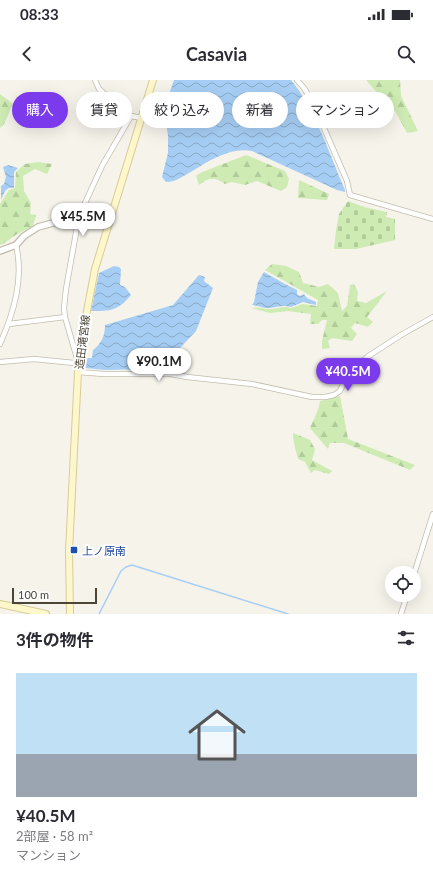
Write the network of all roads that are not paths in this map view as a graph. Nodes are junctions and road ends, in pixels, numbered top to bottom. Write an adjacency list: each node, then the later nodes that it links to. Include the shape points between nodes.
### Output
1 (95, 80): 4 (street)
2 (153, 80): 5 (main road, 造田滝宮線)
3 (297, 80): 9 (street, via 313,103 350,194)
4 (103, 92)
5 (150, 92)
6 (140, 124): 17 (main road, 造田滝宮線, via 95,269)
7 (124, 128): 8 (street, via 102,166)
8 (79, 216): 10 (street, via 38,227); 12 (street, via 66,289)
9 (433, 219)
10 (16, 244): 11 (street); 14 (street, via 20,268)
11 (0, 251)
12 (65, 317): 14 (street); 17 (street)
13 (433, 317): 17 (street, via 367,357 345,380 340,390 325,397 312,397 252,384 171,374 104,374)
14 (9, 324): 15 (street)
15 (0, 344)
16 (0, 362): 17 (street, via 34,359 74,363)
17 (78, 368): 23 (main road, 造田滝宮線, via 69,550)
18 (433, 514): 19 (street)
19 (417, 566)
20 (405, 602): 24 (street)
21 (0, 604): 22 (main road)
22 (46, 614)
23 (70, 614)
24 (401, 614)

